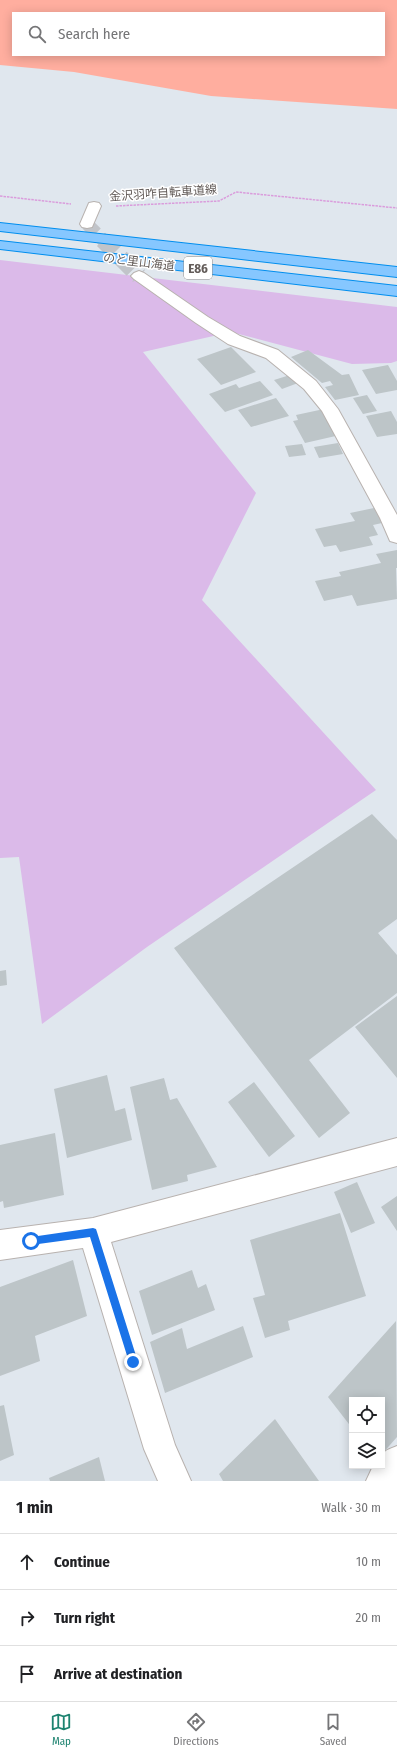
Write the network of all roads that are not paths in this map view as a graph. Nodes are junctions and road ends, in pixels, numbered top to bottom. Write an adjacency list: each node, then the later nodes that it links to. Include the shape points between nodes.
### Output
1 (94, 206): 2 (street)
2 (87, 224)
3 (0, 227): 5 (highway, のと里山海道 / E86)
4 (0, 245): 7 (highway, のと里山海道 / E86)
5 (397, 272)
6 (139, 276): 8 (street, via 234,340 272,354 310,385 329,410)
7 (397, 292)
8 (393, 518): 9 (street)
9 (397, 536)
10 (397, 1152): 11 (street)
11 (93, 1232): 12 (street); 14 (street, via 160,1449)
12 (0, 1245)
13 (397, 1462): 15 (street)
14 (174, 1481)
15 (382, 1481)

